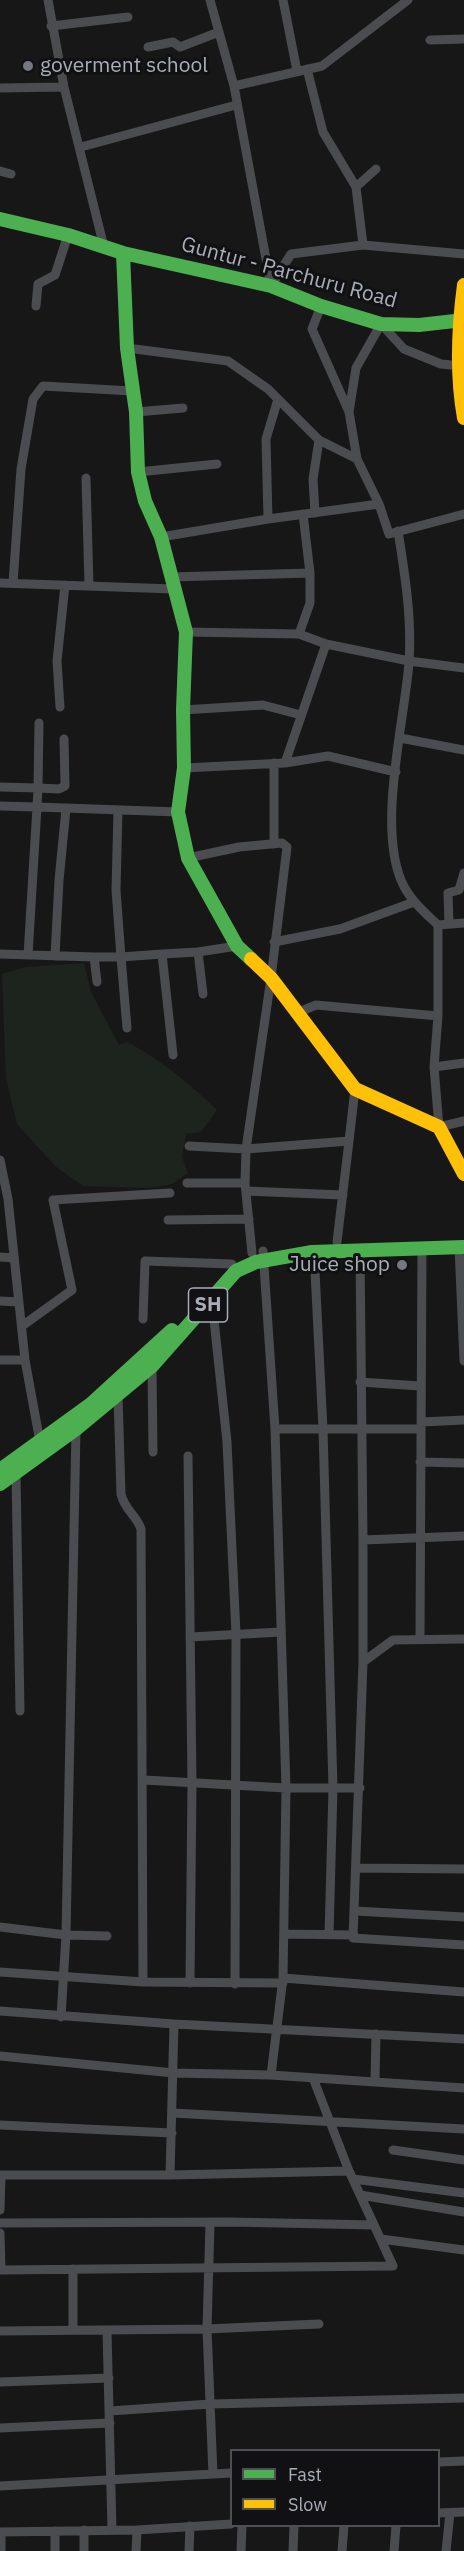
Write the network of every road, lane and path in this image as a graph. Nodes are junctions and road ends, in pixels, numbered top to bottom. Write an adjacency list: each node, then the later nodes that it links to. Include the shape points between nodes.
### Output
1 (48, 0): 6 (street)
2 (210, 0): 7 (street)
3 (283, 0): 12 (street)
4 (408, 0): 11 (street, via 322,66)
5 (128, 17): 6 (street)
6 (51, 26): 14 (street)
7 (219, 32): 10 (street, via 180,47 173,42); 13 (street)
8 (464, 39): 9 (street)
9 (430, 40)
10 (148, 47)
11 (307, 69): 12 (street); 21 (street, via 323,132)
12 (297, 71): 13 (street)
13 (234, 86): 16 (street)
14 (64, 87): 15 (street); 17 (street)
15 (0, 88)
16 (237, 105): 17 (street); 29 (street)
17 (81, 147): 25 (street)
18 (376, 169): 21 (street)
19 (0, 171): 20 (street)
20 (11, 174)
21 (356, 187): 24 (street)
22 (0, 219): 23 (street, Guntur - Parchuru Road)
23 (68, 236): 25 (street, Guntur - Parchuru Road); 30 (street, via 55,275 38,284)
24 (363, 245): 27 (street); 29 (street, via 291,254)
25 (104, 247): 26 (street, Guntur - Parchuru Road)
26 (123, 253): 29 (street, Guntur - Parchuru Road); 34 (street)
27 (464, 254)
28 (464, 285): 32 (street)
29 (271, 286): 31 (street, Guntur - Parchuru Road)
30 (36, 306)
31 (321, 306): 33 (street, Guntur - Parchuru Road); 40 (street, via 312,329)
32 (462, 320): 33 (street, Guntur - Parchuru Road); 35 (street)
33 (381, 324): 35 (street, via 404,350 441,364); 40 (street, via 356,368)
34 (127, 348): 36 (street); 37 (street, via 228,361)
35 (461, 366): 41 (street, via 457,382)
36 (132, 391): 39 (street); 56 (street, via 43,386 33,399 21,469)
37 (278, 399): 42 (street); 51 (street, via 266,439)
38 (183, 408): 39 (street)
39 (136, 412): 45 (street)
40 (349, 412): 43 (street)
41 (464, 418)
42 (319, 440): 43 (street); 48 (street, via 313,479)
43 (357, 459): 47 (street)
44 (217, 464): 45 (street)
45 (138, 472): 53 (street, via 145,501)
46 (86, 478): 59 (street)
47 (380, 504): 48 (street); 52 (street, via 389,534)
48 (315, 513): 49 (street)
49 (303, 514): 51 (street); 54 (street)
50 (464, 514): 52 (street)
51 (268, 519): 53 (street)
52 (398, 531): 63 (street, via 409,607)
53 (161, 537): 57 (street)
54 (310, 573): 57 (street); 61 (street, via 310,603)
55 (0, 583): 56 (street)
56 (13, 583): 58 (street)
57 (172, 583): 59 (street); 60 (street)
58 (65, 585): 59 (street); 65 (street, via 57,661)
59 (89, 586)
60 (186, 632): 61 (street); 66 (street)
61 (300, 634): 62 (street)
62 (326, 644): 63 (street); 67 (street)
63 (409, 661): 64 (street); 69 (street)
64 (464, 668)
65 (60, 707)
66 (183, 710): 67 (street, via 263,705); 74 (street)
67 (301, 715): 73 (street)
68 (39, 723): 77 (street)
69 (400, 738): 71 (street); 75 (street)
70 (64, 739): 77 (street, via 65,786)
71 (464, 750)
72 (274, 763): 73 (street); 74 (street); 83 (street)
73 (285, 763): 75 (street, via 327,756)
74 (184, 768): 82 (street)
75 (396, 772): 86 (street, via 390,827 400,879)
76 (0, 787): 77 (street)
77 (38, 788): 79 (street)
78 (0, 806): 79 (street)
79 (37, 807): 80 (street); 95 (street)
80 (66, 809): 81 (street); 96 (street)
81 (118, 810): 82 (street); 98 (street, via 116,890)
82 (178, 812): 84 (street)
83 (274, 844): 84 (street); 90 (street, via 286,847)
84 (188, 858): 91 (street)
85 (464, 873): 88 (street, via 459,890 448,893)
86 (414, 902): 89 (street); 90 (street, via 340,929)
87 (464, 923): 88 (street)
88 (449, 924): 89 (street)
89 (438, 925): 103 (street)
90 (274, 942): 99 (street)
91 (237, 946): 92 (street); 99 (street)
92 (198, 952): 94 (street); 101 (street)
93 (0, 954): 95 (street)
94 (162, 954): 98 (street); 105 (street)
95 (28, 955): 96 (street)
96 (55, 956): 97 (street)
97 (94, 957): 98 (street); 100 (street)
98 (121, 957): 104 (street)
99 (271, 978): 102 (street); 113 (street)
100 (97, 982)
101 (203, 994)
102 (299, 1012): 103 (street, via 316,1005); 108 (street)
103 (438, 1016): 107 (street)
104 (127, 1029)
105 (173, 1055)
106 (464, 1063): 107 (street)
107 (434, 1067): 110 (street)
108 (355, 1089): 110 (street); 111 (street)
109 (464, 1121): 110 (street)
110 (440, 1127): 115 (street)
111 (350, 1141): 113 (street); 119 (street)
112 (189, 1146): 113 (street)
113 (246, 1149): 117 (street)
114 (0, 1160): 120 (street)
115 (464, 1174)
116 (187, 1183): 117 (street)
117 (246, 1187): 119 (street); 121 (street)
118 (170, 1193): 136 (street, via 53,1200 72,1290)
119 (344, 1195): 123 (street)
120 (4, 1198): 130 (street)
121 (249, 1219): 122 (street); 128 (street)
122 (168, 1220)
123 (337, 1242): 124 (street, SH); 128 (street, SH)
124 (462, 1244): 125 (street, SH); 137 (street)
125 (422, 1248): 126 (street, SH); 143 (street)
126 (360, 1250): 127 (street, SH); 142 (street)
127 (314, 1252): 128 (street, SH); 150 (street)
128 (260, 1254): 131 (street, SH); 133 (street, SH, via 236,1271); 149 (street)
129 (0, 1257): 130 (street)
130 (14, 1258): 134 (street)
131 (232, 1263): 135 (street, via 145,1261); 151 (street, SH, via 138,1364)
132 (0, 1301): 134 (street)
133 (212, 1301): 141 (street, SH); 163 (street, via 227,1442)
134 (18, 1302): 136 (street)
135 (143, 1319)
136 (22, 1326): 139 (street)
137 (463, 1341): 140 (street)
138 (0, 1360): 139 (street)
139 (25, 1360): 151 (street)
140 (464, 1361)
141 (152, 1366): 144 (street, SH); 152 (street)
142 (360, 1382): 143 (street); 147 (street)
143 (420, 1386): 146 (street)
144 (118, 1396): 148 (street, SH); 169 (street, via 121,1494 141,1529)
145 (464, 1420): 146 (street)
146 (421, 1426): 147 (street); 154 (street)
147 (362, 1428): 150 (street); 161 (street)
148 (76, 1429): 157 (street, SH); 181 (street)
149 (275, 1429): 150 (street); 162 (street)
150 (324, 1429): 173 (street)
151 (40, 1442): 156 (street, SH)
152 (153, 1452)
153 (188, 1456): 164 (street)
154 (420, 1462): 155 (street); 160 (street)
155 (464, 1463)
156 (0, 1470)
157 (16, 1473): 158 (street, SH); 168 (street)
158 (0, 1484)
159 (464, 1536): 160 (street)
160 (420, 1538): 161 (street); 165 (street)
161 (363, 1540): 167 (street)
162 (281, 1632): 163 (street); 172 (street)
163 (236, 1634): 164 (street); 171 (street)
164 (190, 1637): 170 (street)
165 (420, 1638): 166 (street); 167 (street, via 389,1641)
166 (464, 1639)
167 (363, 1662): 174 (street)
168 (20, 1711)
169 (144, 1780): 170 (street); 189 (street)
170 (192, 1783): 171 (street); 190 (street)
171 (236, 1786): 172 (street); 191 (street)
172 (286, 1788): 173 (street); 180 (street)
173 (333, 1788): 174 (street); 182 (street)
174 (360, 1788): 175 (street)
175 (357, 1868): 176 (street); 177 (street)
176 (464, 1869)
177 (355, 1911): 178 (street); 183 (street)
178 (464, 1917)
179 (0, 1927): 181 (street)
180 (285, 1934): 182 (street); 188 (street)
181 (66, 1935): 184 (street); 187 (street)
182 (329, 1935): 183 (street)
183 (354, 1935): 185 (street, via 353,1938)
184 (107, 1936)
185 (464, 1945)
186 (0, 1972): 187 (street)
187 (64, 1977): 189 (street); 194 (street)
188 (283, 1980): 191 (street); 192 (street); 196 (street)
189 (143, 1982): 190 (street)
190 (190, 1983): 191 (street)
191 (235, 1984)
192 (464, 1992)
193 (0, 2011): 194 (street)
194 (61, 2017): 195 (street)
195 (174, 2024): 196 (street); 200 (street)
196 (277, 2030): 197 (street); 201 (street)
197 (376, 2034): 198 (street); 203 (street)
198 (464, 2039)
199 (0, 2056): 200 (street)
200 (174, 2073): 201 (street); 205 (street)
201 (271, 2075): 202 (street)
202 (313, 2078): 203 (street); 206 (street)
203 (375, 2080): 204 (street)
204 (464, 2088)
205 (172, 2113): 206 (street); 209 (street)
206 (329, 2121): 208 (street); 214 (street)
207 (0, 2125): 209 (street)
208 (464, 2129)
209 (172, 2133): 213 (street)
210 (393, 2150): 211 (street)
211 (464, 2160)
212 (1, 2175): 213 (street); 217 (street)
213 (170, 2175): 214 (street)
214 (351, 2175): 215 (street); 216 (street)
215 (464, 2193)
216 (360, 2195): 218 (street); 221 (street)
217 (0, 2210)
218 (464, 2212)
219 (0, 2223): 220 (street)
220 (210, 2223): 221 (street); 225 (street)
221 (374, 2225): 223 (street)
222 (0, 2233): 227 (street)
223 (381, 2239): 224 (street); 225 (street, via 393,2266)
224 (464, 2250)
225 (208, 2267): 226 (street); 230 (street)
226 (73, 2269): 227 (street); 229 (street)
227 (1, 2270)
228 (319, 2324): 230 (street)
229 (73, 2329): 231 (street); 232 (street)
230 (207, 2329): 232 (street); 236 (street)
231 (0, 2331)
232 (107, 2331): 233 (street)
233 (109, 2378): 234 (street); 237 (street)
234 (0, 2382)
235 (464, 2398): 236 (street)
236 (210, 2404): 237 (street); 243 (street)
237 (110, 2411): 238 (street)
238 (110, 2423): 239 (street); 244 (street)
239 (0, 2428)
240 (464, 2461): 241 (street)
241 (440, 2462)
242 (230, 2473): 243 (street)
243 (213, 2474): 244 (street)
244 (110, 2479): 245 (street); 256 (street)
245 (0, 2486)
246 (464, 2512): 248 (street)
247 (440, 2513): 248 (street)
248 (450, 2513): 269 (street)
249 (230, 2524): 250 (street)
250 (190, 2526): 257 (street); 264 (street)
251 (242, 2527): 265 (street)
252 (294, 2527): 266 (street)
253 (344, 2527): 267 (street)
254 (396, 2527): 268 (street)
255 (84, 2530): 256 (street); 258 (street); 262 (street)
256 (112, 2530): 257 (street)
257 (137, 2530): 263 (street)
258 (55, 2531): 259 (street); 261 (street)
259 (1, 2532): 260 (street)
260 (1, 2551)
261 (55, 2551)
262 (84, 2551)
263 (136, 2551)
264 (189, 2551)
265 (241, 2551)
266 (293, 2551)
267 (342, 2551)
268 (394, 2551)
269 (446, 2551)

